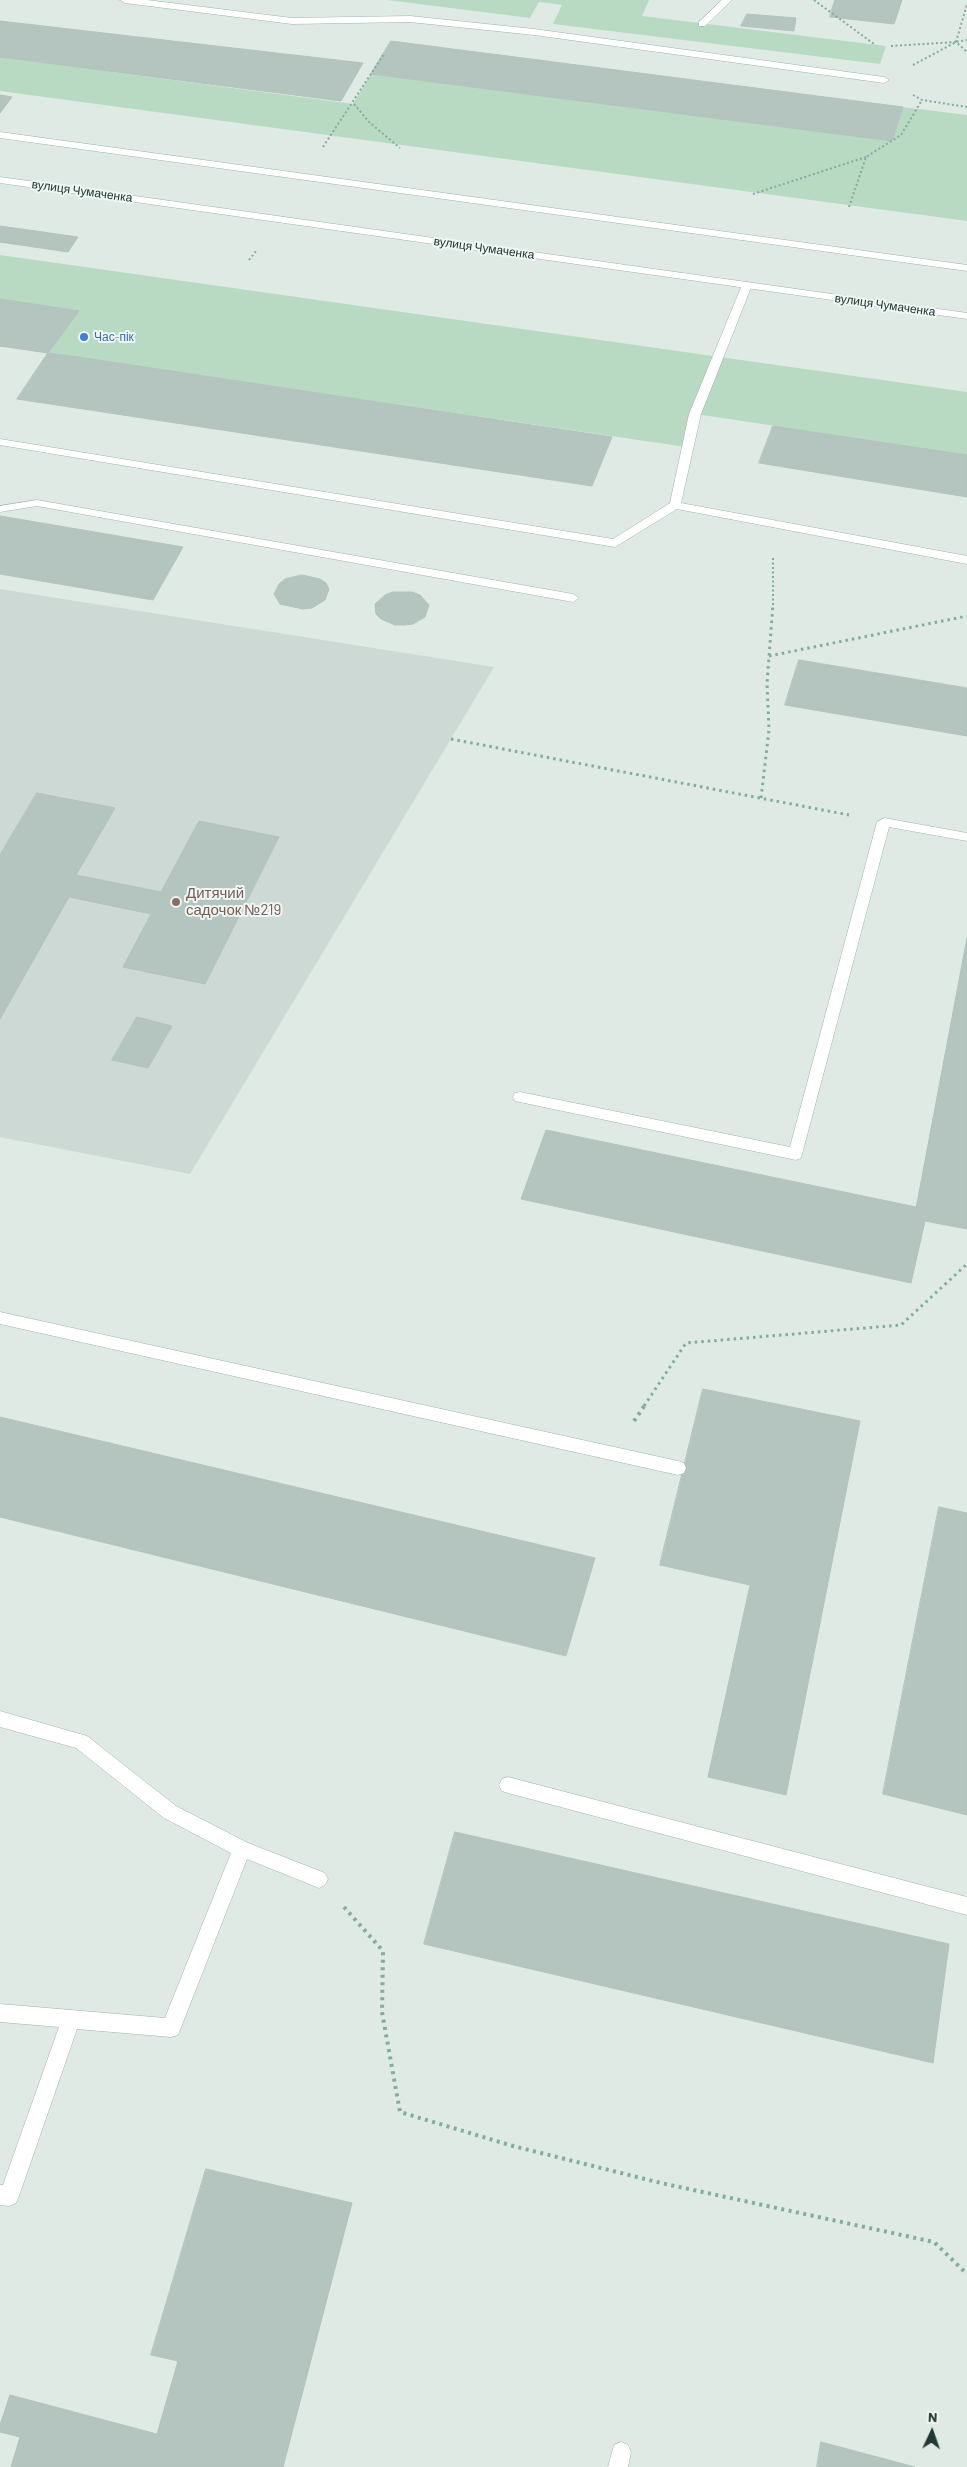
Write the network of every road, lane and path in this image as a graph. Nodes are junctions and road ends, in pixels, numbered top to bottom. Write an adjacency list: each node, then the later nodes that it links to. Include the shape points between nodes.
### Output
1 (125, 0): 5 (street, via 292,21)
2 (727, 0): 6 (street)
3 (814, 0): 9 (path)
4 (967, 4): 8 (path)
5 (410, 19): 11 (street, via 534,32); 13 (path, via 391,41)
6 (702, 24)
7 (967, 40): 8 (path)
8 (956, 42): 10 (path); 11 (path)
9 (874, 44)
10 (967, 52)
11 (884, 80): 12 (path)
12 (922, 100): 14 (path); 18 (path, via 901,135)
13 (353, 104): 16 (path); 17 (path, via 370,124)
14 (967, 107)
15 (0, 135): 22 (street)
16 (328, 138)
17 (400, 148)
18 (866, 157): 20 (path); 21 (path)
19 (0, 180): 23 (street, вулиця Чумаченка)
20 (753, 194)
21 (849, 207)
22 (967, 268)
23 (747, 285): 24 (street, вулиця Чумаченка); 26 (street, via 695,414)
24 (967, 316)
25 (0, 442): 26 (street, via 615,543)
26 (675, 505): 28 (street)
27 (0, 509): 30 (street, via 37,503)
28 (772, 523): 29 (street); 32 (path, via 774,587)
29 (967, 560)
30 (573, 598)
31 (967, 616): 32 (path)
32 (769, 656): 34 (path, via 769,730)
33 (451, 738): 34 (path)
34 (761, 798): 35 (path)
35 (884, 822): 36 (street); 37 (street, via 796,1154)
36 (967, 837)
37 (520, 1098)
38 (967, 1264): 40 (path, via 901,1325 686,1343)
39 (0, 1318): 40 (street)
40 (613, 1453): 41 (street)
41 (678, 1468)
42 (0, 1719): 44 (street, via 81,1742 170,1812)
43 (508, 1785): 46 (street)
44 (242, 1849): 45 (street); 48 (street, via 171,2028)
45 (319, 1879): 50 (path, via 383,1950 382,2012 400,2112 514,2146 660,2183 934,2242)
46 (967, 1906)
47 (0, 2014): 48 (street)
48 (71, 2019): 49 (street, via 9,2196)
49 (0, 2195)
50 (967, 2274)

